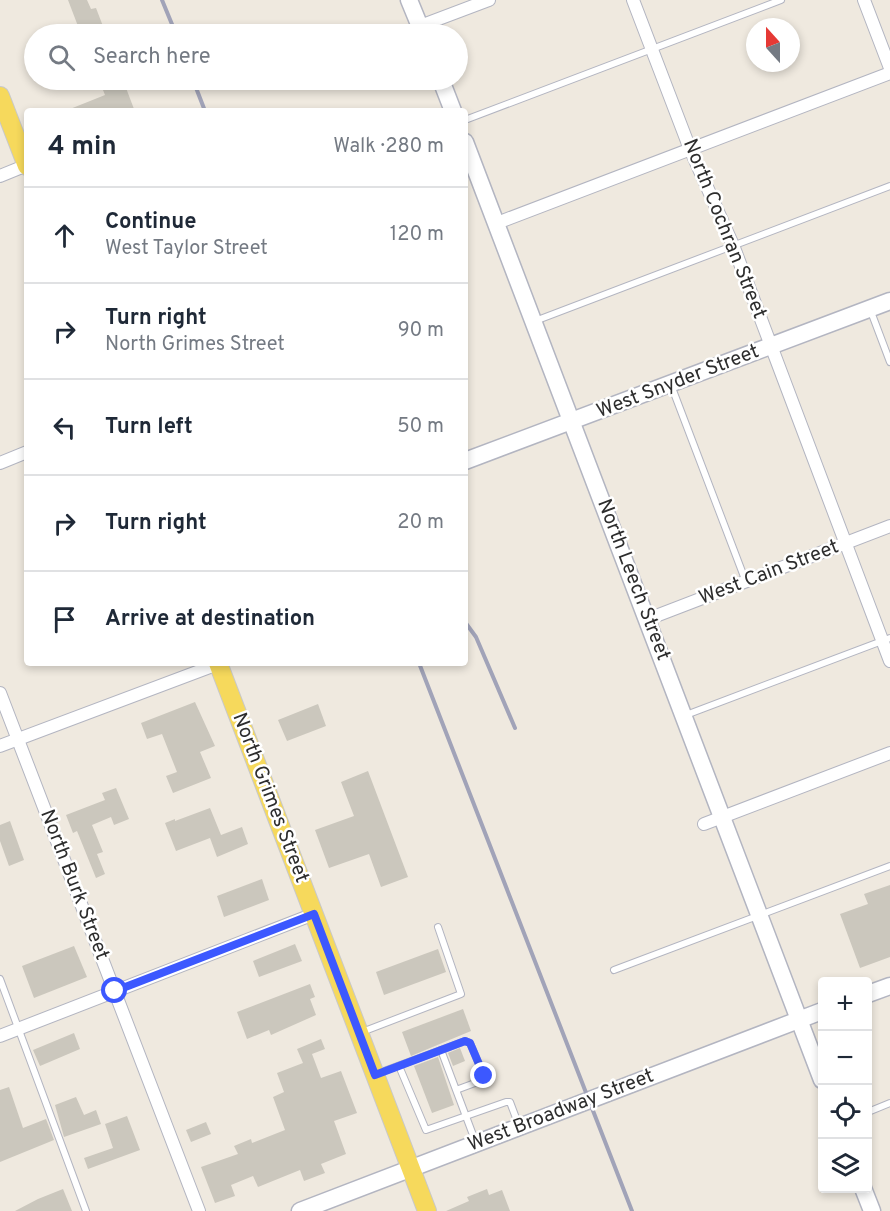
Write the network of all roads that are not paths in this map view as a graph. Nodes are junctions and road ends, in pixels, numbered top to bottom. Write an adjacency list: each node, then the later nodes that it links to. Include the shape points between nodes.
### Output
1 (409, 0): 6 (street)
2 (489, 0): 7 (street)
3 (633, 0): 8 (street, North Cochran Street)
4 (781, 0): 8 (lane)
5 (864, 0): 9 (street)
6 (419, 24)
7 (435, 24)
8 (652, 49): 14 (lane); 15 (street, North Cochran Street)
9 (890, 68)
10 (890, 73): 15 (street)
11 (445, 90): 13 (street)
12 (0, 96): 17 (main road)
13 (452, 108)
14 (468, 119)
15 (690, 149): 21 (street); 22 (street, North Cochran Street)
16 (468, 150): 21 (street, North Leech Street)
17 (24, 158)
18 (24, 167): 19 (street)
19 (0, 176)
20 (890, 186): 22 (lane)
21 (497, 223): 25 (street, North Leech Street)
22 (733, 245): 25 (lane); 26 (street, North Cochran Street)
23 (890, 301): 24 (street, West Snyder Street)
24 (870, 308): 26 (street, West Snyder Street); 27 (lane)
25 (535, 321): 29 (street, North Leech Street)
26 (771, 346): 28 (street, West Snyder Street); 34 (street, North Cochran Street)
27 (890, 362)
28 (670, 384): 29 (street, West Snyder Street); 35 (lane)
29 (573, 421): 31 (street, West Snyder Street); 36 (street, North Leech Street)
30 (24, 453): 32 (street)
31 (468, 460)
32 (0, 463)
33 (890, 526): 34 (street, West Cain Street)
34 (845, 543): 35 (street, West Cain Street); 37 (street, North Cochran Street)
35 (746, 582): 36 (street, West Cain Street)
36 (648, 620): 42 (street, North Leech Street)
37 (886, 639): 38 (street, North Cochran Street); 42 (lane)
38 (890, 661)
39 (210, 666): 43 (street)
40 (219, 666): 49 (main road, North Grimes Street)
41 (0, 693): 43 (street, North Burk Street)
42 (684, 716): 46 (street, North Leech Street)
43 (18, 739): 44 (street); 55 (street, North Burk Street)
44 (0, 746)
45 (890, 753): 46 (street)
46 (722, 816): 47 (street); 50 (street, North Leech Street)
47 (704, 824)
48 (890, 866): 50 (lane)
49 (314, 914): 55 (street); 60 (main road, North Grimes Street)
50 (759, 915): 52 (lane); 58 (street, North Leech Street)
51 (438, 927): 60 (lane, via 461,994)
52 (614, 970)
53 (0, 979): 59 (lane)
54 (890, 986): 56 (street)
55 (115, 991): 59 (street); 75 (street, North Burk Street)
56 (872, 992)
57 (818, 1013): 58 (street, West Broadway Street)
58 (799, 1020): 64 (street, North Leech Street); 70 (street, West Broadway Street)
59 (18, 1029): 61 (street); 74 (lane)
60 (359, 1033): 65 (main road, North Grimes Street)
61 (0, 1036)
62 (441, 1050): 63 (lane); 66 (lane); 66 (lane, via 465,1041 470,1043 484,1076 483,1080)
63 (399, 1066): 65 (lane); 69 (lane, via 426,1130)
64 (818, 1070)
65 (375, 1075): 72 (main road, North Grimes Street)
66 (456, 1090): 69 (lane)
67 (890, 1103): 68 (lane)
68 (872, 1110)
69 (466, 1117): 70 (lane, via 510,1102); 71 (lane)
70 (520, 1127): 71 (street, West Broadway Street)
71 (476, 1144): 72 (street, West Broadway Street)
72 (411, 1169): 76 (street, West Broadway Street); 77 (main road, North Grimes Street)
73 (865, 1193): 78 (street)
74 (86, 1211)
75 (199, 1211)
76 (300, 1211)
77 (428, 1211)
78 (872, 1211)

